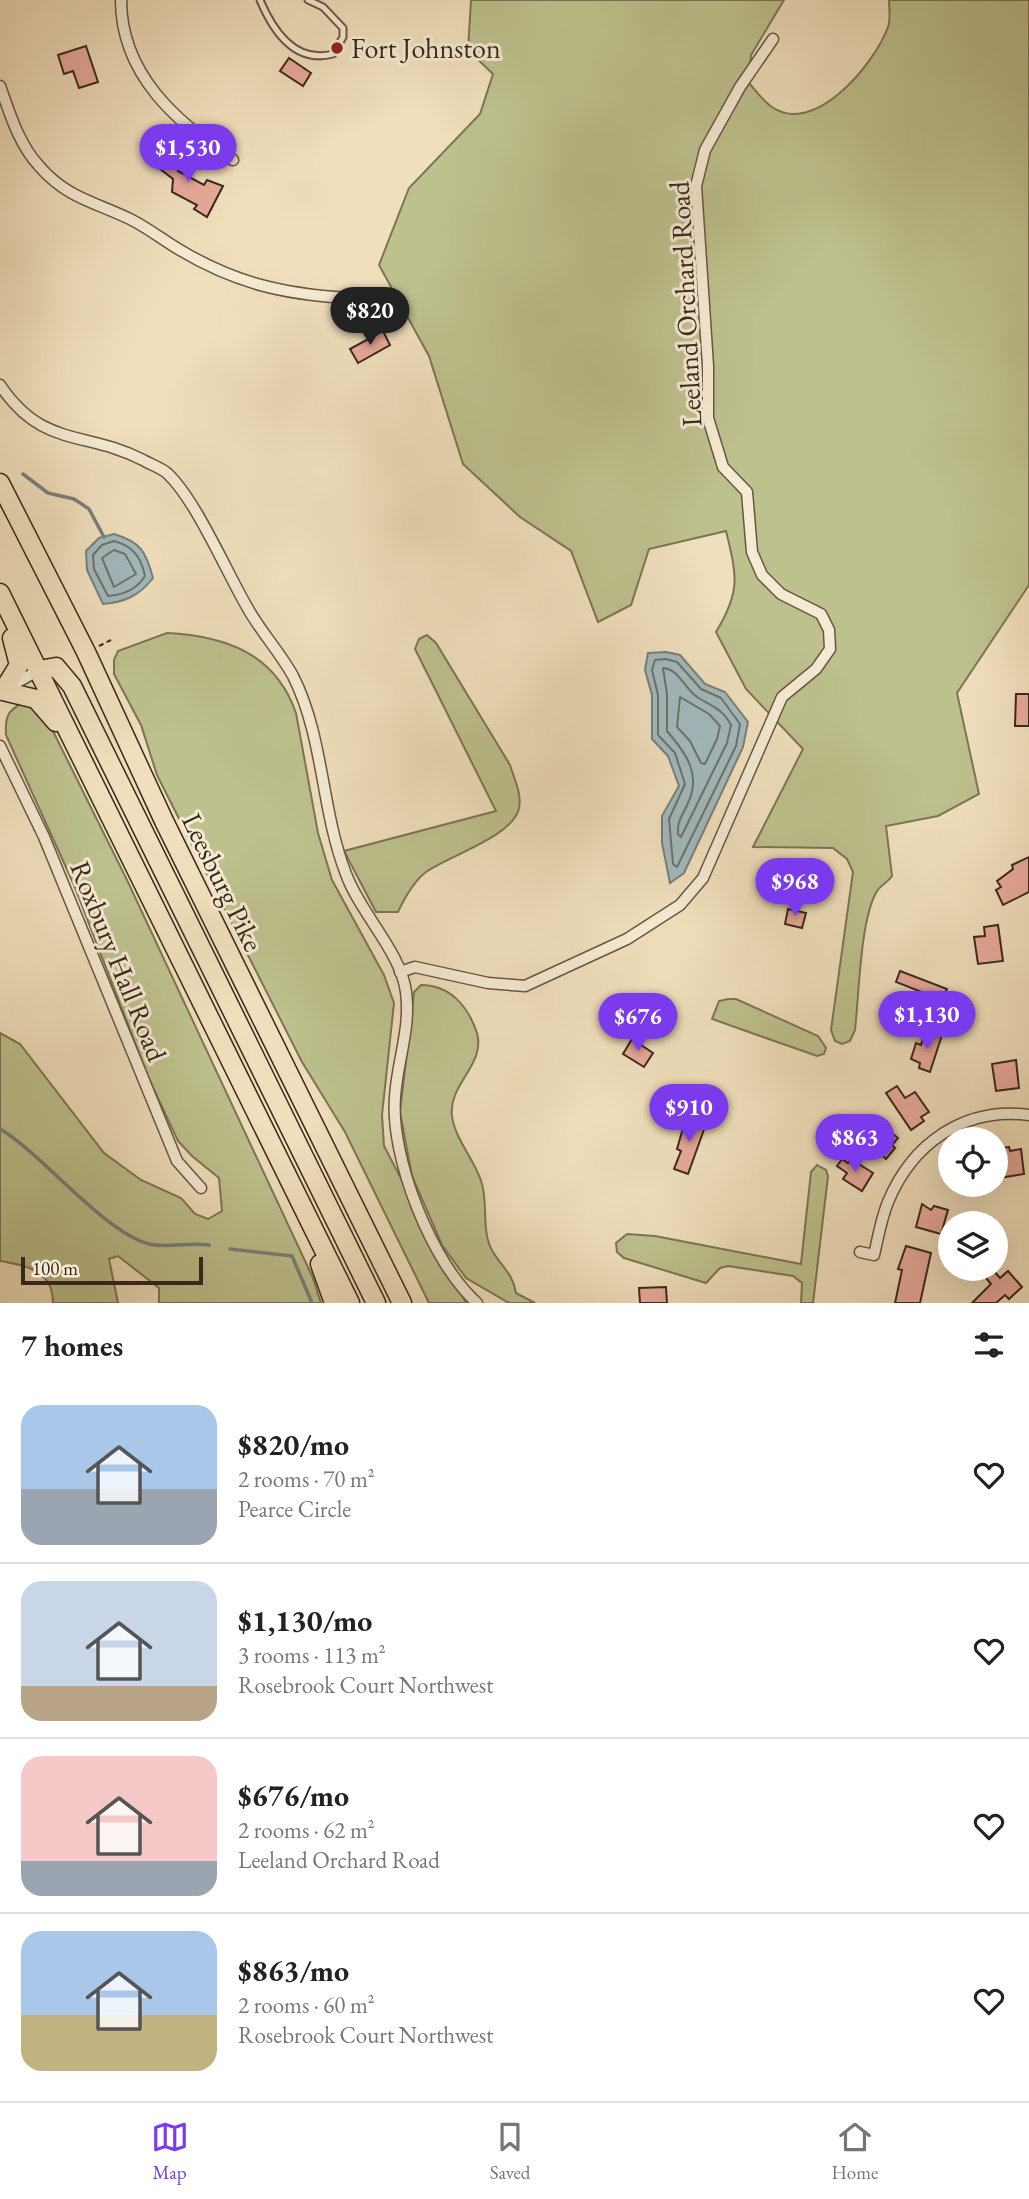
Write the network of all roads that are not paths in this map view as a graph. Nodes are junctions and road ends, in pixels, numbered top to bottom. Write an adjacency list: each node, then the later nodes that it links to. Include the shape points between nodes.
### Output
1 (121, 0): 6 (street, via 134,60 149,87 193,134)
2 (260, 0): 3 (lane, via 271,26 303,54 333,54 343,28 323,7)
3 (308, 0)
4 (773, 39): 16 (street, Leeland Orchard Road, via 705,150 696,186 708,418 723,467 747,492 751,552 762,575 780,594 821,614 829,630 830,649 816,669 782,697 703,878 671,912 592,957 525,986 415,967)
5 (0, 86): 7 (street, via 29,153 74,197 132,220 181,251 245,282 283,292)
6 (233, 160)
7 (347, 298)
8 (0, 385): 16 (street, via 12,403 50,432 136,457 167,473 188,502 296,683 314,736 338,852 356,896)
9 (0, 483): 24 (highway, Leesburg Pike)
10 (0, 593): 12 (highway)
11 (0, 603): 13 (highway, via 19,657 16,671)
12 (39, 670): 13 (street); 15 (highway); 23 (highway, via 56,667 72,686)
13 (2, 691): 15 (highway, via 36,699)
14 (0, 746): 19 (street, Roxbury Hall Road, via 44,837 177,1161)
15 (79, 752): 17 (highway)
16 (400, 972): 25 (street, via 407,1013 394,1109 404,1171 421,1217 462,1290)
17 (239, 1078): 21 (highway, via 265,1151); 22 (highway)
18 (1029, 1115): 20 (street, via 974,1119 930,1140 901,1174 887,1204 874,1255)
19 (201, 1188)
20 (860, 1252)
21 (334, 1303)
22 (350, 1303)
23 (376, 1303)
24 (402, 1303)
25 (477, 1303)

